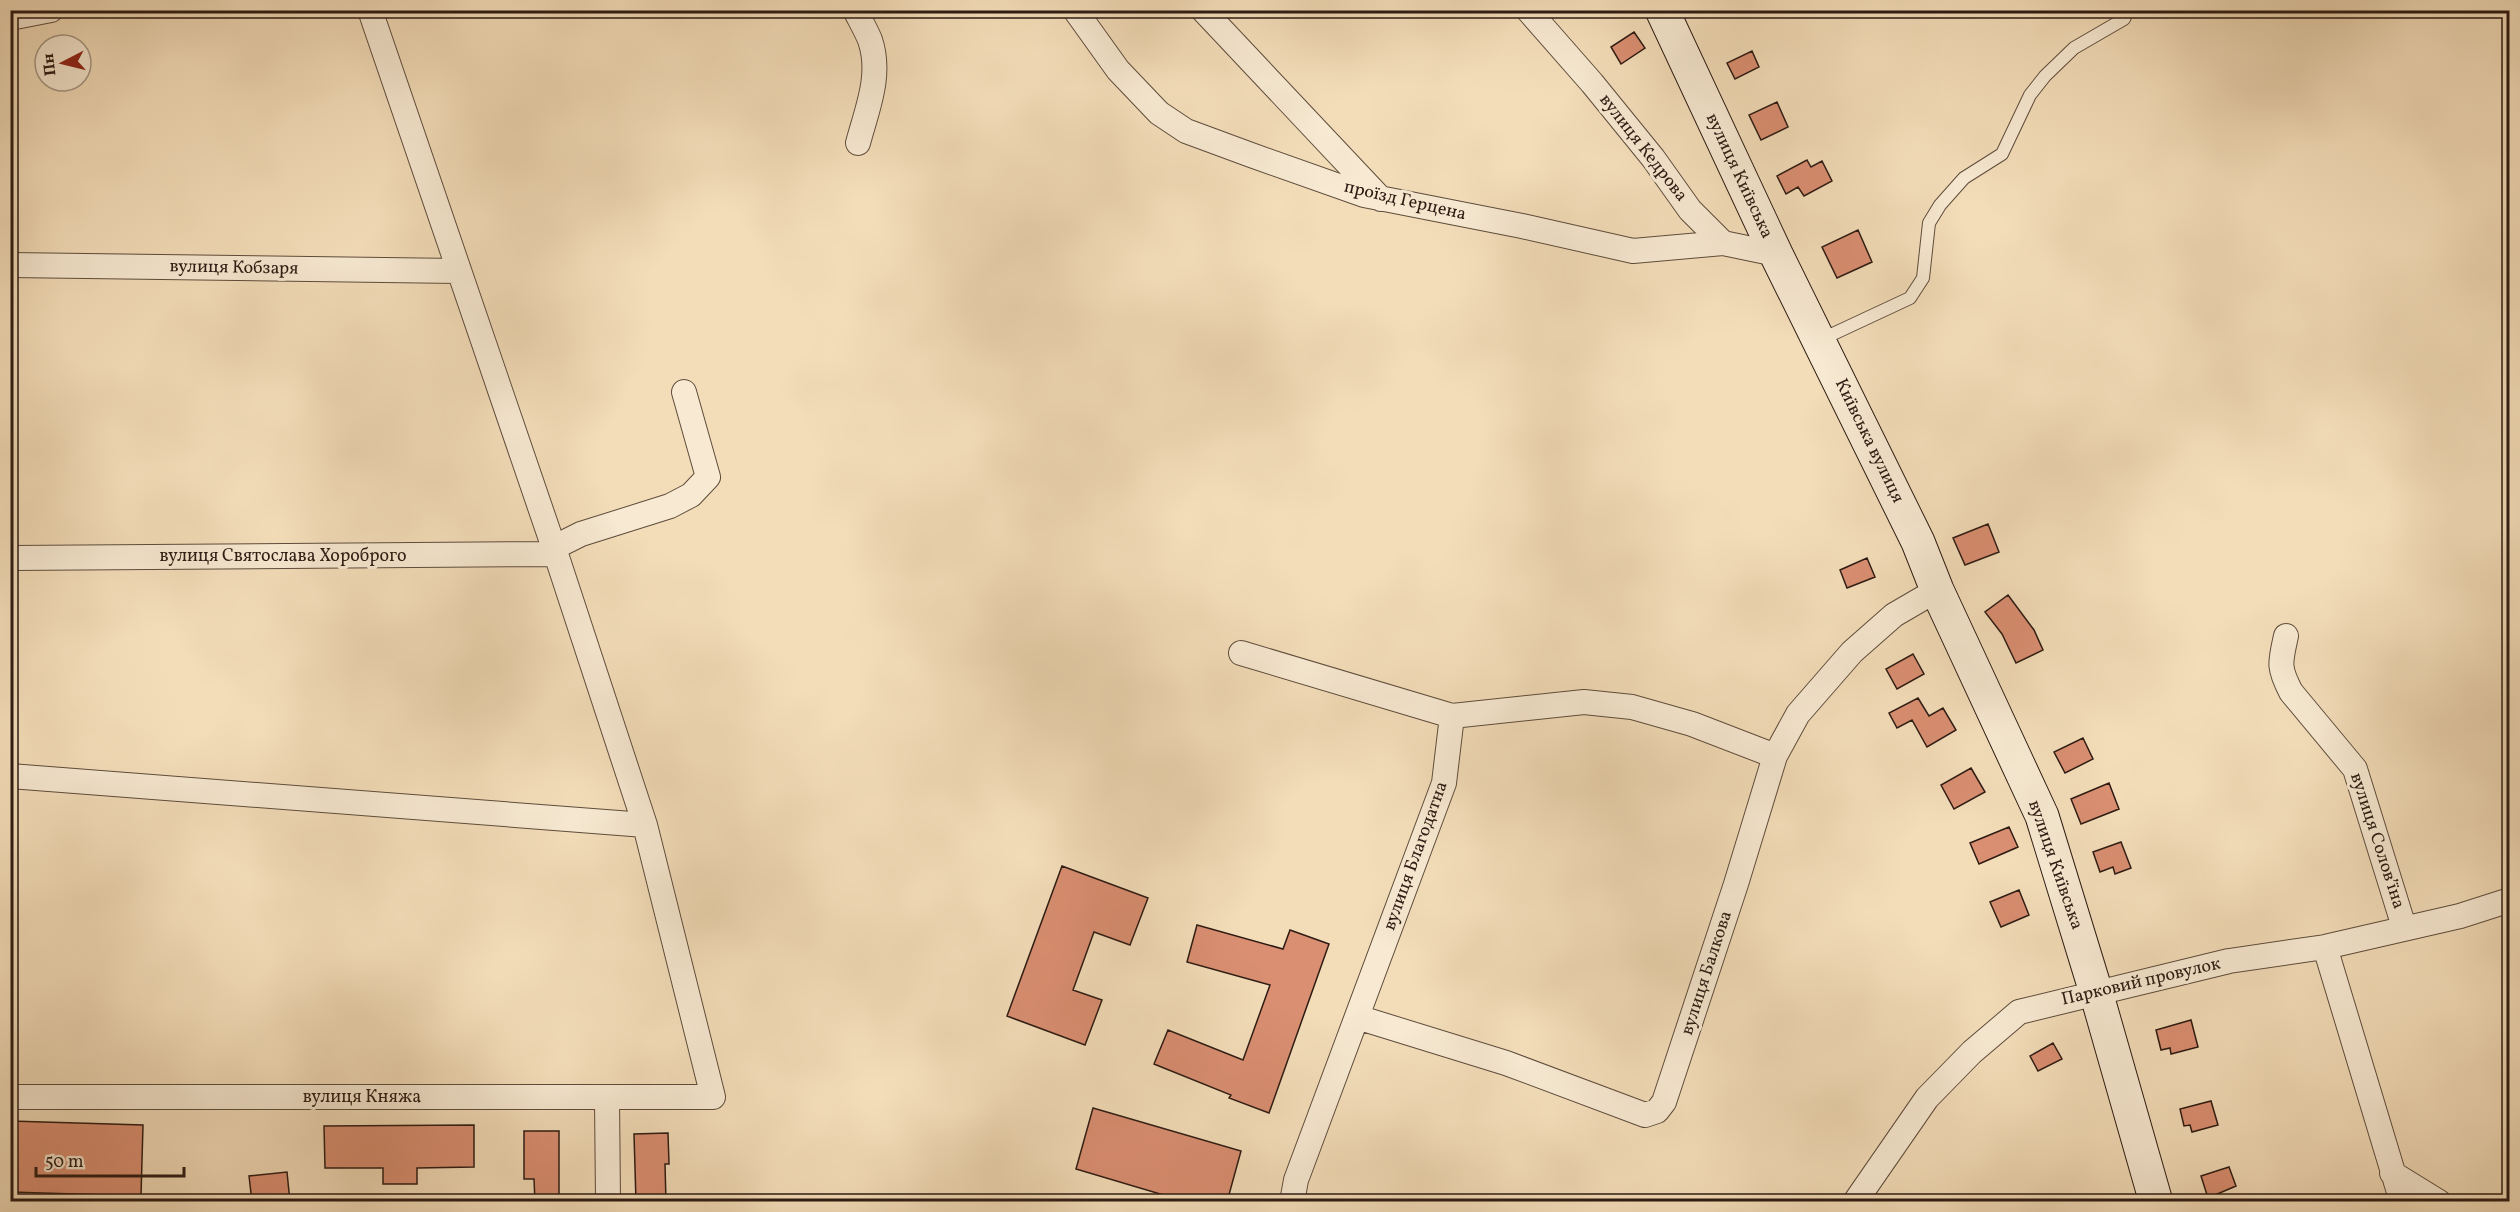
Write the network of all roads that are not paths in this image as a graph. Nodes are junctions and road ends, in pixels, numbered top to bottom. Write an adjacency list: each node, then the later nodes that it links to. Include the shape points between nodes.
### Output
1 (51, 10): 9 (street)
2 (370, 10): 15 (street)
3 (855, 10): 10 (street, via 870,40 875,62 874,85)
4 (1075, 10): 11 (street, проїзд Герцена, via 1118,70 1160,113 1186,131)
5 (1203, 10): 11 (street)
6 (1528, 10): 12 (street, вулиця Кедрова, via 1653,158 1690,210)
7 (1662, 10): 13 (main road, вулиця Київська)
8 (2128, 10): 16 (lane, via 2124,19 2074,48 2045,75 2030,95 2002,154 1964,178 1940,205 1929,223 1923,278 1910,298)
9 (10, 18)
10 (858, 143)
11 (1381, 199): 12 (street, проїзд Герцена, via 1633,251)
12 (1723, 243): 13 (street)
13 (1776, 255): 16 (main road, вулиця Київська)
14 (10, 265): 15 (street, вулиця Кобзаря)
15 (458, 271): 19 (street)
16 (1820, 340): 18 (main road, Київська вулиця)
17 (684, 392): 19 (street, via 708,477 691,495 670,506 581,534)
18 (1918, 542): 21 (main road, вулиця Київська)
19 (554, 551): 20 (street, вулиця Святослава Хороброго); 27 (street)
20 (10, 558)
21 (1937, 590): 25 (street, вулиця Балкова, via 1894,615 1852,652 1798,714); 31 (main road, вулиця Київська, via 2042,816)
22 (2286, 636): 29 (street, вулиця Соловʼїна, via 2280,667 2284,679 2355,769)
23 (1241, 653): 24 (street)
24 (1452, 716): 25 (street, via 1584,702 1632,707 1692,724); 32 (street, вулиця Благодатна, via 1444,783)
25 (1775, 756): 32 (street, вулиця Балкова, via 1737,884 1664,1102 1657,1111 1645,1115 1506,1063)
26 (10, 776): 27 (street)
27 (645, 825): 34 (street, вулиця Княжа, via 713,1097)
28 (2510, 900): 29 (street, Парковий провулок, via 2460,916)
29 (2404, 927): 30 (street, Парковий провулок)
30 (2325, 947): 31 (street, Парковий провулок, via 2229,962); 35 (street)
31 (2096, 992): 38 (street, Парковий провулок, via 2019,1012 1972,1052 1927,1098); 39 (main road, вулиця Київська)
32 (1357, 1017): 37 (street, вулиця Благодатна, via 1296,1180)
33 (10, 1097): 34 (street, вулиця Княжа)
34 (607, 1098): 36 (street)
35 (2392, 1173): 40 (street); 41 (street)
36 (608, 1202)
37 (1292, 1202)
38 (1855, 1202)
39 (2157, 1202)
40 (2402, 1202)
41 (2439, 1202)

